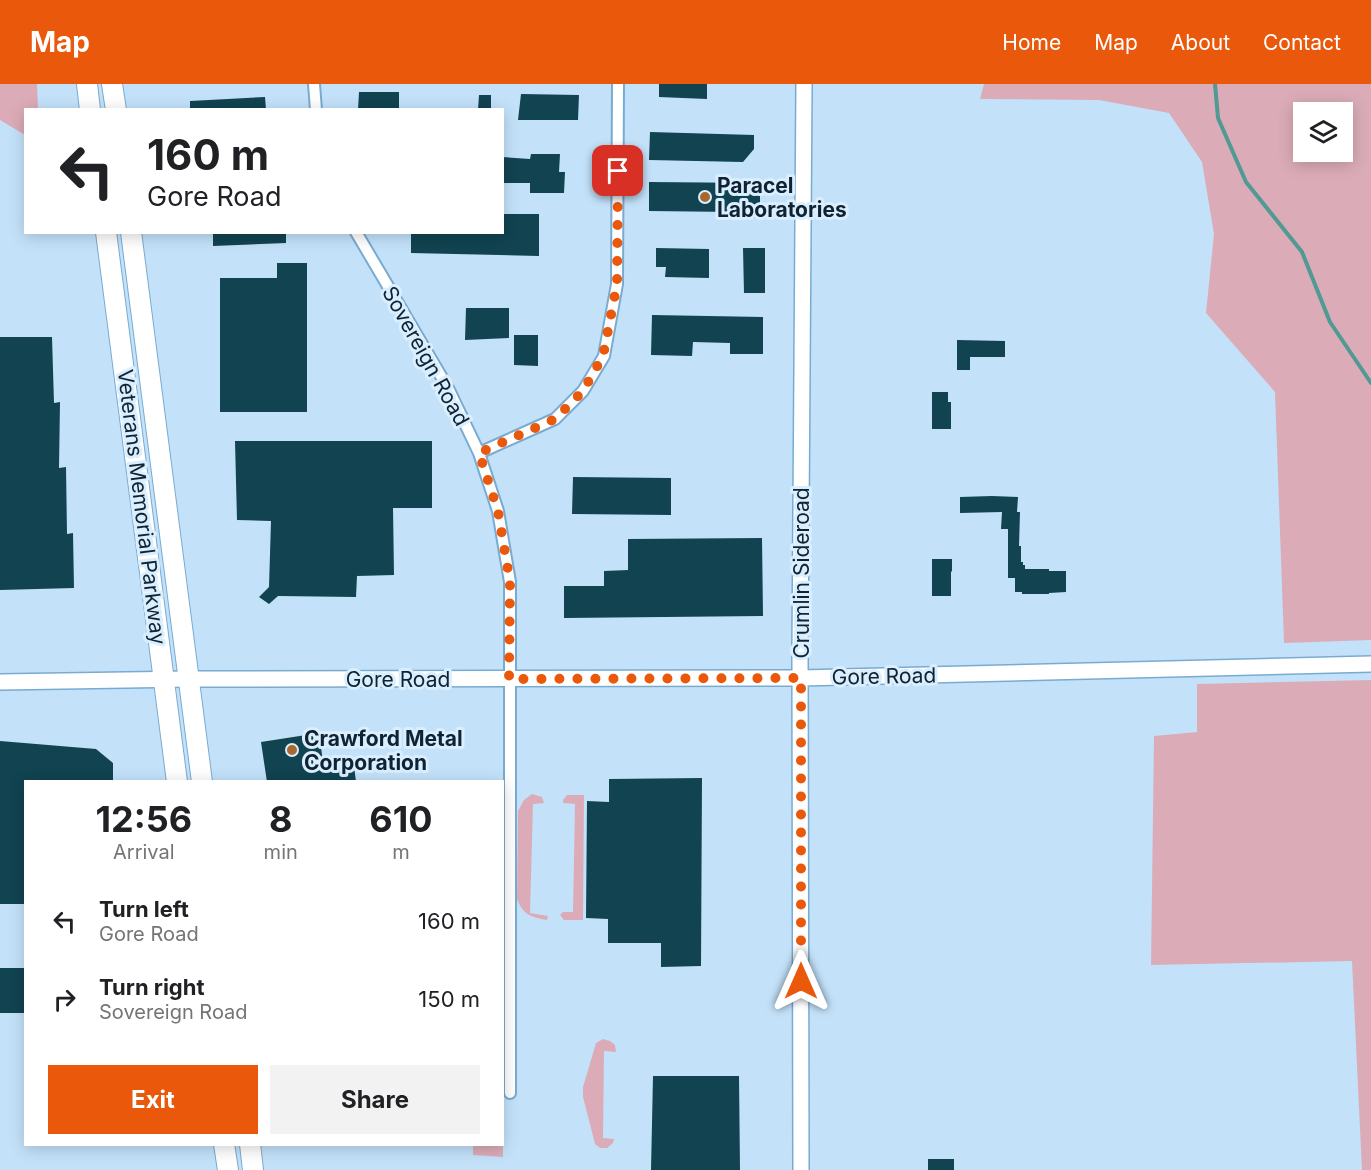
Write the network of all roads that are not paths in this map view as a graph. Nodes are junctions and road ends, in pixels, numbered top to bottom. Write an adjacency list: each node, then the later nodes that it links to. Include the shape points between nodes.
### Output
1 (87, 84): 6 (highway)
2 (112, 84): 7 (highway)
3 (314, 84): 8 (street)
4 (618, 84): 12 (street, via 617,284 603,356 583,391 555,419)
5 (804, 84): 14 (main road, Crumlin Sideroad)
6 (90, 108)
7 (116, 108)
8 (316, 108)
9 (106, 234): 17 (highway, Veterans Memorial Parkway)
10 (132, 234): 15 (highway, Veterans Memorial Parkway)
11 (357, 234): 12 (street, Sovereign Road, via 448,388)
12 (479, 453): 16 (street, Sovereign Road, via 498,511 510,582)
13 (1371, 664): 14 (main road, Gore Road)
14 (801, 678): 16 (main road, Gore Road); 26 (main road, Crumlin Sideroad)
15 (189, 679): 16 (main road, Gore Road); 17 (main road, Gore Road); 20 (highway, Veterans Memorial Parkway)
16 (509, 679): 21 (street, Sovereign Road)
17 (164, 680): 18 (main road, Gore Road); 19 (highway, Veterans Memorial Parkway)
18 (0, 682)
19 (177, 780)
20 (202, 780)
21 (510, 1093)
22 (224, 1146): 24 (highway)
23 (250, 1146): 25 (highway)
24 (228, 1170)
25 (253, 1170)
26 (801, 1170)

